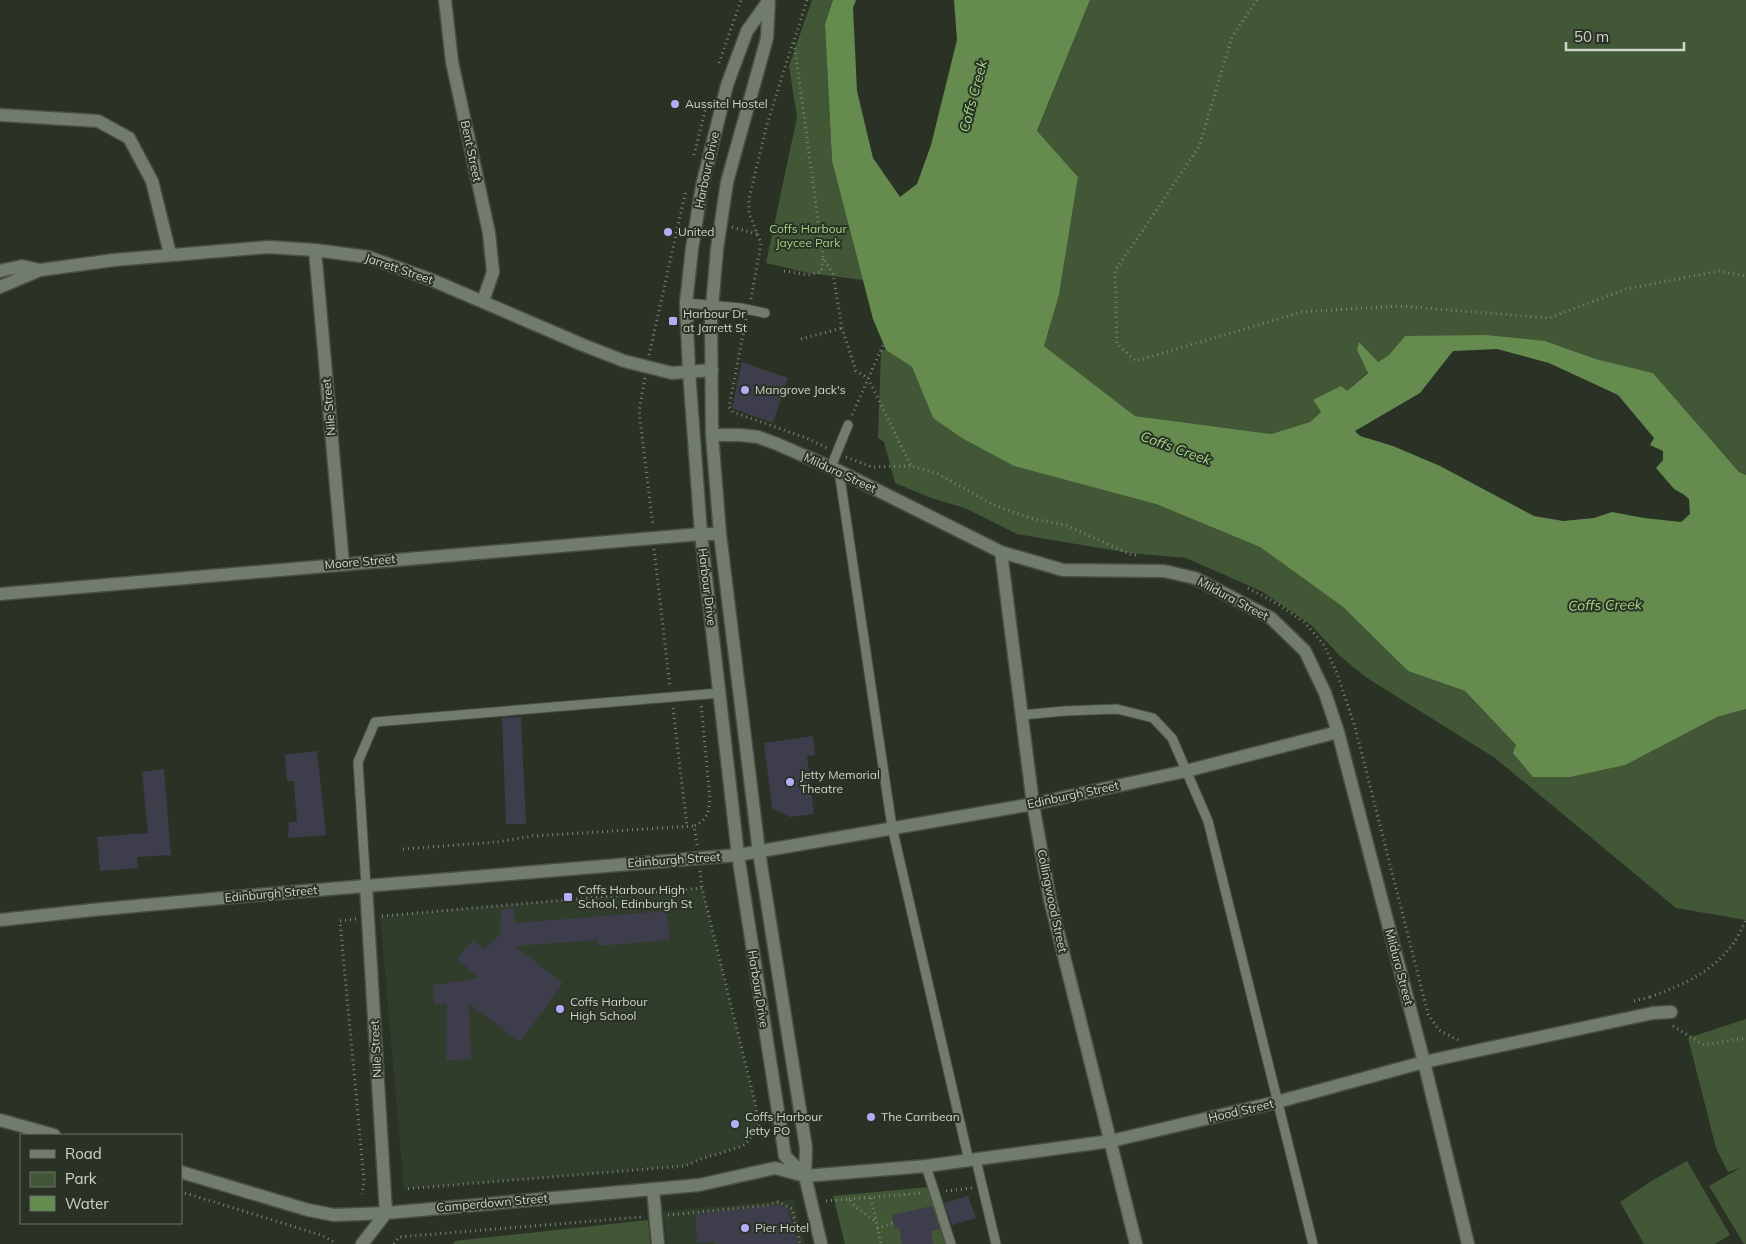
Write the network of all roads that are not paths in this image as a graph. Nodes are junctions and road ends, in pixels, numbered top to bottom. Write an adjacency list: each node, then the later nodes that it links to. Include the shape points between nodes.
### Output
1 (445, 0): 9 (street, Bent Street, via 452,62 489,233 493,272)
2 (769, 0): 10 (street, Harbour Drive, via 747,31 727,85 702,186); 11 (street, Harbour Drive, via 767,38 727,182)
3 (0, 114): 5 (street, via 98,121 129,138 152,181)
4 (315, 250): 5 (street, Jarrett Street, via 268,247); 9 (street, Jarrett Street, via 368,257); 21 (street, Nile Street)
5 (170, 254): 6 (street, Jarrett Street)
6 (40, 270): 7 (street, Jarrett Street, via 22,266); 8 (street, Jarrett Street)
7 (0, 271)
8 (0, 286)
9 (483, 301): 14 (street, Jarrett Street, via 624,361 672,373)
10 (686, 303): 11 (lane); 14 (street, Harbour Drive)
11 (712, 305): 12 (lane); 13 (street, Harbour Drive)
12 (765, 313)
13 (712, 370): 14 (street, Jarrett Street); 16 (street, Harbour Drive)
14 (689, 371): 18 (street, Harbour Drive)
15 (848, 425): 17 (lane, via 836,453)
16 (712, 435): 17 (street, Mildura Street, via 758,437); 19 (street, Harbour Drive)
17 (835, 469): 20 (street, Mildura Street); 28 (lane)
18 (701, 534): 19 (street, Moore Street); 21 (street, Moore Street); 23 (street, Harbour Drive)
19 (720, 534): 29 (street, Harbour Drive)
20 (1001, 552): 24 (street, Collingwood Street); 25 (street, Mildura Street, via 1063,570 1164,571 1187,576 1271,618 1305,651 1325,693)
21 (343, 564): 22 (street, Moore Street)
22 (0, 594)
23 (720, 693): 30 (street, Harbour Drive); 31 (lane, via 375,722 358,762)
24 (1022, 715): 26 (lane, via 1117,709 1153,718 1172,738); 27 (street, Collingwood Street)
25 (1338, 732): 26 (street, Edinburgh Street); 34 (street, Mildura Street)
26 (1186, 771): 27 (street, Edinburgh Street); 35 (lane, via 1208,822)
27 (1033, 804): 28 (street, Edinburgh Street); 38 (street, Collingwood Street, via 1050,900)
28 (892, 827): 29 (street, Edinburgh Street); 39 (lane)
29 (759, 852): 30 (street, Edinburgh Street); 42 (street, Harbour Drive, via 806,1148)
30 (738, 856): 31 (street, Edinburgh Street); 42 (street, Harbour Drive, via 785,1156)
31 (366, 886): 32 (street, Edinburgh Street); 44 (street, Nile Street)
32 (0, 920)
33 (1671, 1012): 34 (street, Hood Street, via 1653,1013)
34 (1424, 1062): 35 (street, Hood Street); 52 (street, Mildura Street)
35 (1277, 1102): 38 (street, Hood Street); 51 (lane)
36 (0, 1120): 37 (street)
37 (50, 1134)
38 (1111, 1141): 39 (street, Hood Street); 50 (street, Collingwood Street)
39 (972, 1160): 40 (street, Hood Street); 49 (lane)
40 (926, 1166): 42 (street, Hood Street); 48 (lane)
41 (182, 1172): 44 (street, Camperdown Street, via 308,1210 334,1215)
42 (805, 1176): 43 (street, Camperdown Street, via 775,1168 699,1185); 47 (street, Harbour Drive)
43 (653, 1189): 44 (street, Camperdown Street); 46 (street)
44 (386, 1213): 45 (street)
45 (362, 1244)
46 (658, 1244)
47 (821, 1244)
48 (951, 1244)
49 (996, 1244)
50 (1136, 1244)
51 (1313, 1244)
52 (1468, 1244)

